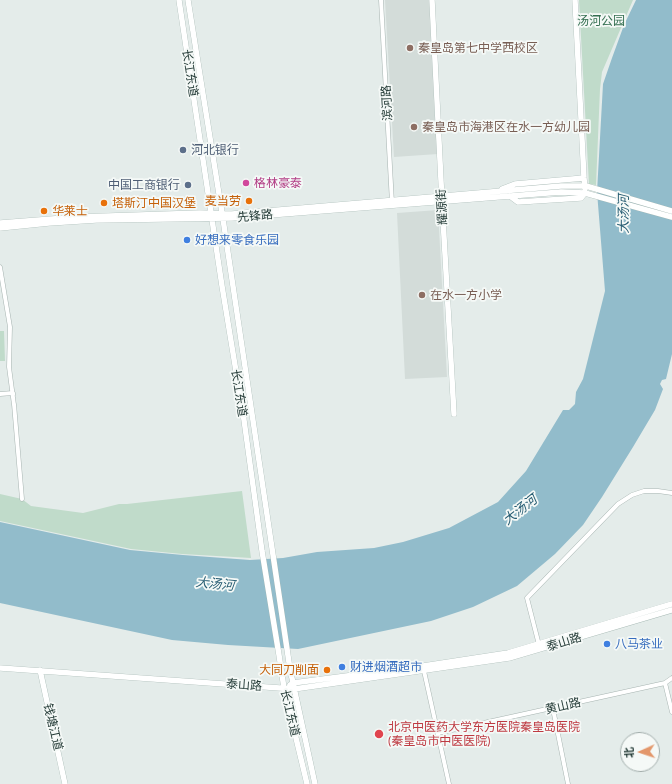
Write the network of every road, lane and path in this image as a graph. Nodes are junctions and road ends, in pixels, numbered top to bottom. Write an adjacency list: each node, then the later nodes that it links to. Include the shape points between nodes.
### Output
1 (179, 0): 13 (street, 长江东道)
2 (188, 0): 14 (street, 长江东道)
3 (381, 0): 11 (street, 滨河路)
4 (432, 0): 10 (street, 耀源街)
5 (575, 0): 6 (street)
6 (584, 178): 7 (street); 8 (street, via 515,184)
7 (586, 186): 8 (street); 9 (street); 12 (street)
8 (496, 192): 10 (street)
9 (585, 193): 10 (street, 先锋路); 15 (street, 先锋路)
10 (442, 198): 11 (street, 先锋路); 21 (street, 耀源街)
11 (392, 203): 14 (street, 先锋路)
12 (672, 211)
13 (212, 216): 14 (street, 先锋路); 16 (street, via 200,213 78,217); 17 (street, 先锋路, via 96,220); 33 (street, 长江东道)
14 (222, 216): 32 (street, 长江东道)
15 (672, 218)
16 (0, 223)
17 (0, 228)
18 (0, 267): 19 (street, via 9,318 9,367)
19 (13, 393): 20 (street); 23 (street)
20 (0, 394)
21 (454, 414)
22 (672, 493): 26 (street, via 644,491 632,494 618,504 527,598)
23 (22, 499)
24 (672, 604): 26 (street)
25 (672, 610): 26 (street, 泰山路)
26 (540, 646): 29 (street, 泰山路, via 509,658); 32 (street)
27 (0, 668): 28 (street, 泰山路)
28 (40, 670): 33 (street, 泰山路); 37 (street, 钱塘江道)
29 (424, 671): 32 (street, 泰山路); 36 (street)
30 (672, 678): 31 (street)
31 (666, 683): 34 (street, 黄山路); 35 (street)
32 (293, 686): 33 (street, 泰山路); 39 (street, 长江东道)
33 (284, 688): 38 (street, 长江东道)
34 (553, 709): 36 (street, 黄山路); 41 (street)
35 (672, 712)
36 (438, 733): 40 (street)
37 (64, 784)
38 (307, 784)
39 (315, 784)
40 (449, 784)
41 (568, 784)

